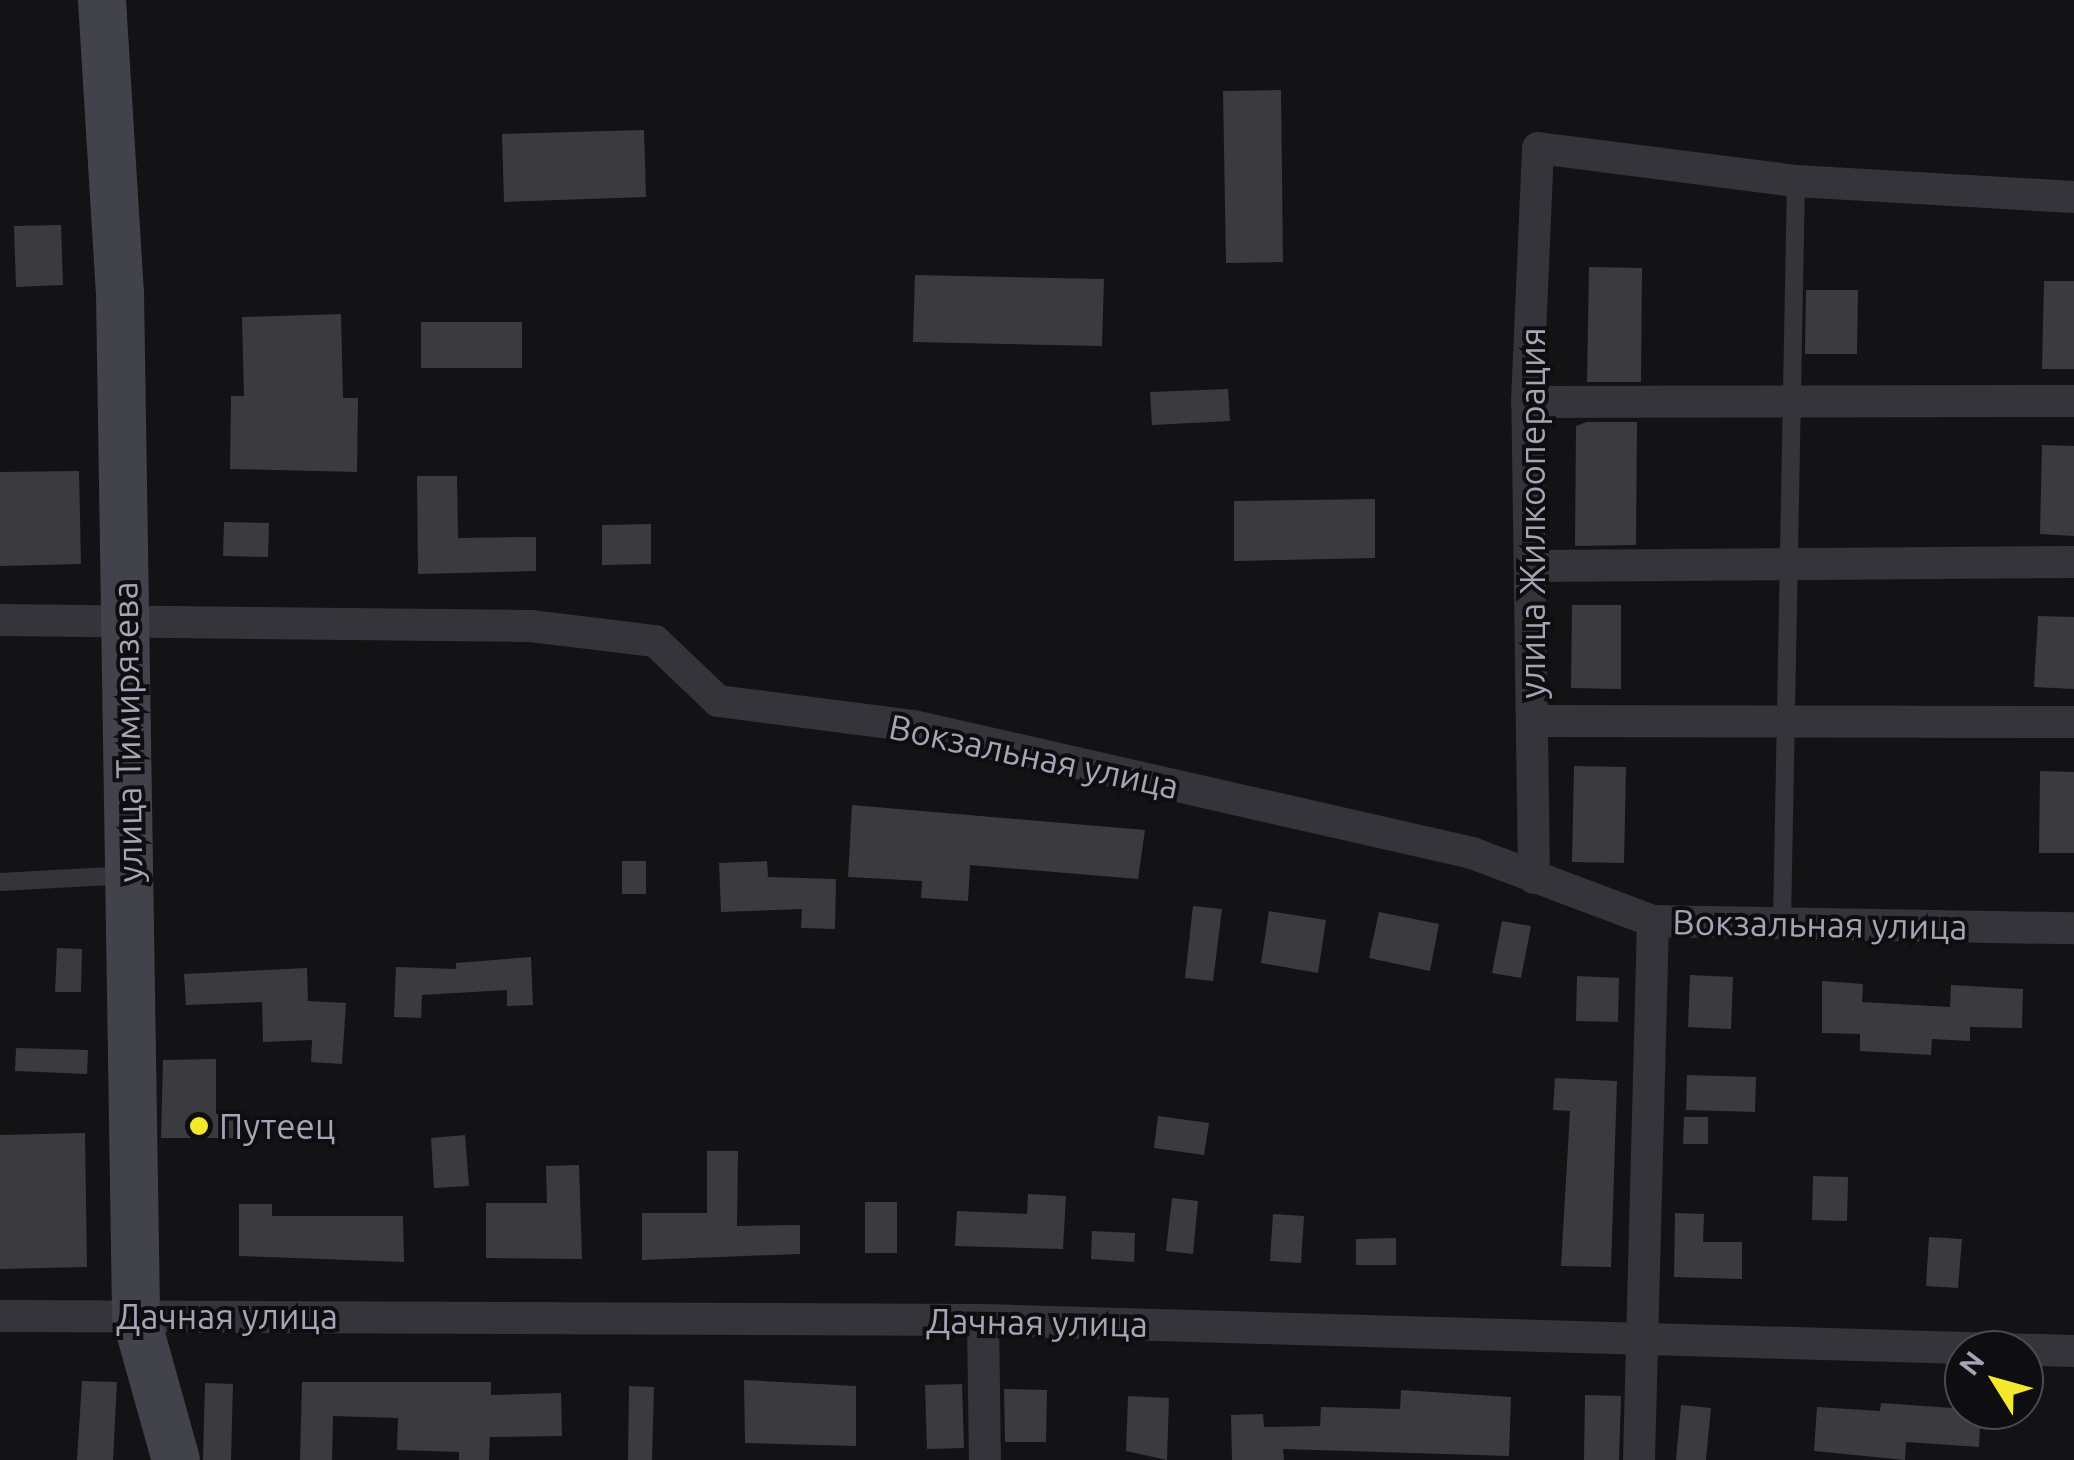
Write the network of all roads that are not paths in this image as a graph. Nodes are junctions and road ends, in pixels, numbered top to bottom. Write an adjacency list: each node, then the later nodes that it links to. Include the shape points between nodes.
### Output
1 (102, 0): 10 (main road, улица Тимирязева, via 120,293)
2 (1796, 181): 3 (street); 5 (street, улица Жилкооперация, via 1538,148); 6 (lane)
3 (2074, 197)
4 (2074, 401): 6 (street)
5 (1527, 402): 6 (street); 9 (street, улица Жилкооперация)
6 (1790, 402): 8 (lane)
7 (2074, 562): 8 (street)
8 (1788, 564): 9 (street); 13 (lane)
9 (1531, 566): 12 (street, улица Жилкооперация)
10 (125, 618): 11 (street, Вокзальная улица); 15 (main road, улица Тимирязева); 16 (street, Вокзальная улица, via 532,626 655,642 718,702 914,726 1472,853)
11 (0, 620)
12 (1532, 721): 13 (street); 16 (street, улица Жилкооперация)
13 (1788, 722): 14 (street); 19 (lane)
14 (2074, 722)
15 (129, 875): 17 (lane); 22 (main road, улица Тимирязева)
16 (1534, 878): 18 (street, Вокзальная улица)
17 (0, 882)
18 (1653, 921): 19 (street, Вокзальная улица); 24 (street)
19 (1782, 924): 20 (street, Вокзальная улица)
20 (2074, 928)
21 (0, 1316): 22 (street, Дачная улица)
22 (136, 1317): 23 (street, Дачная улица); 26 (main road, улица Тимирязева)
23 (983, 1320): 24 (street, Дачная улица); 27 (street)
24 (1642, 1338): 25 (street, Дачная улица); 28 (street)
25 (2074, 1350)
26 (176, 1460)
27 (985, 1460)
28 (1639, 1460)

